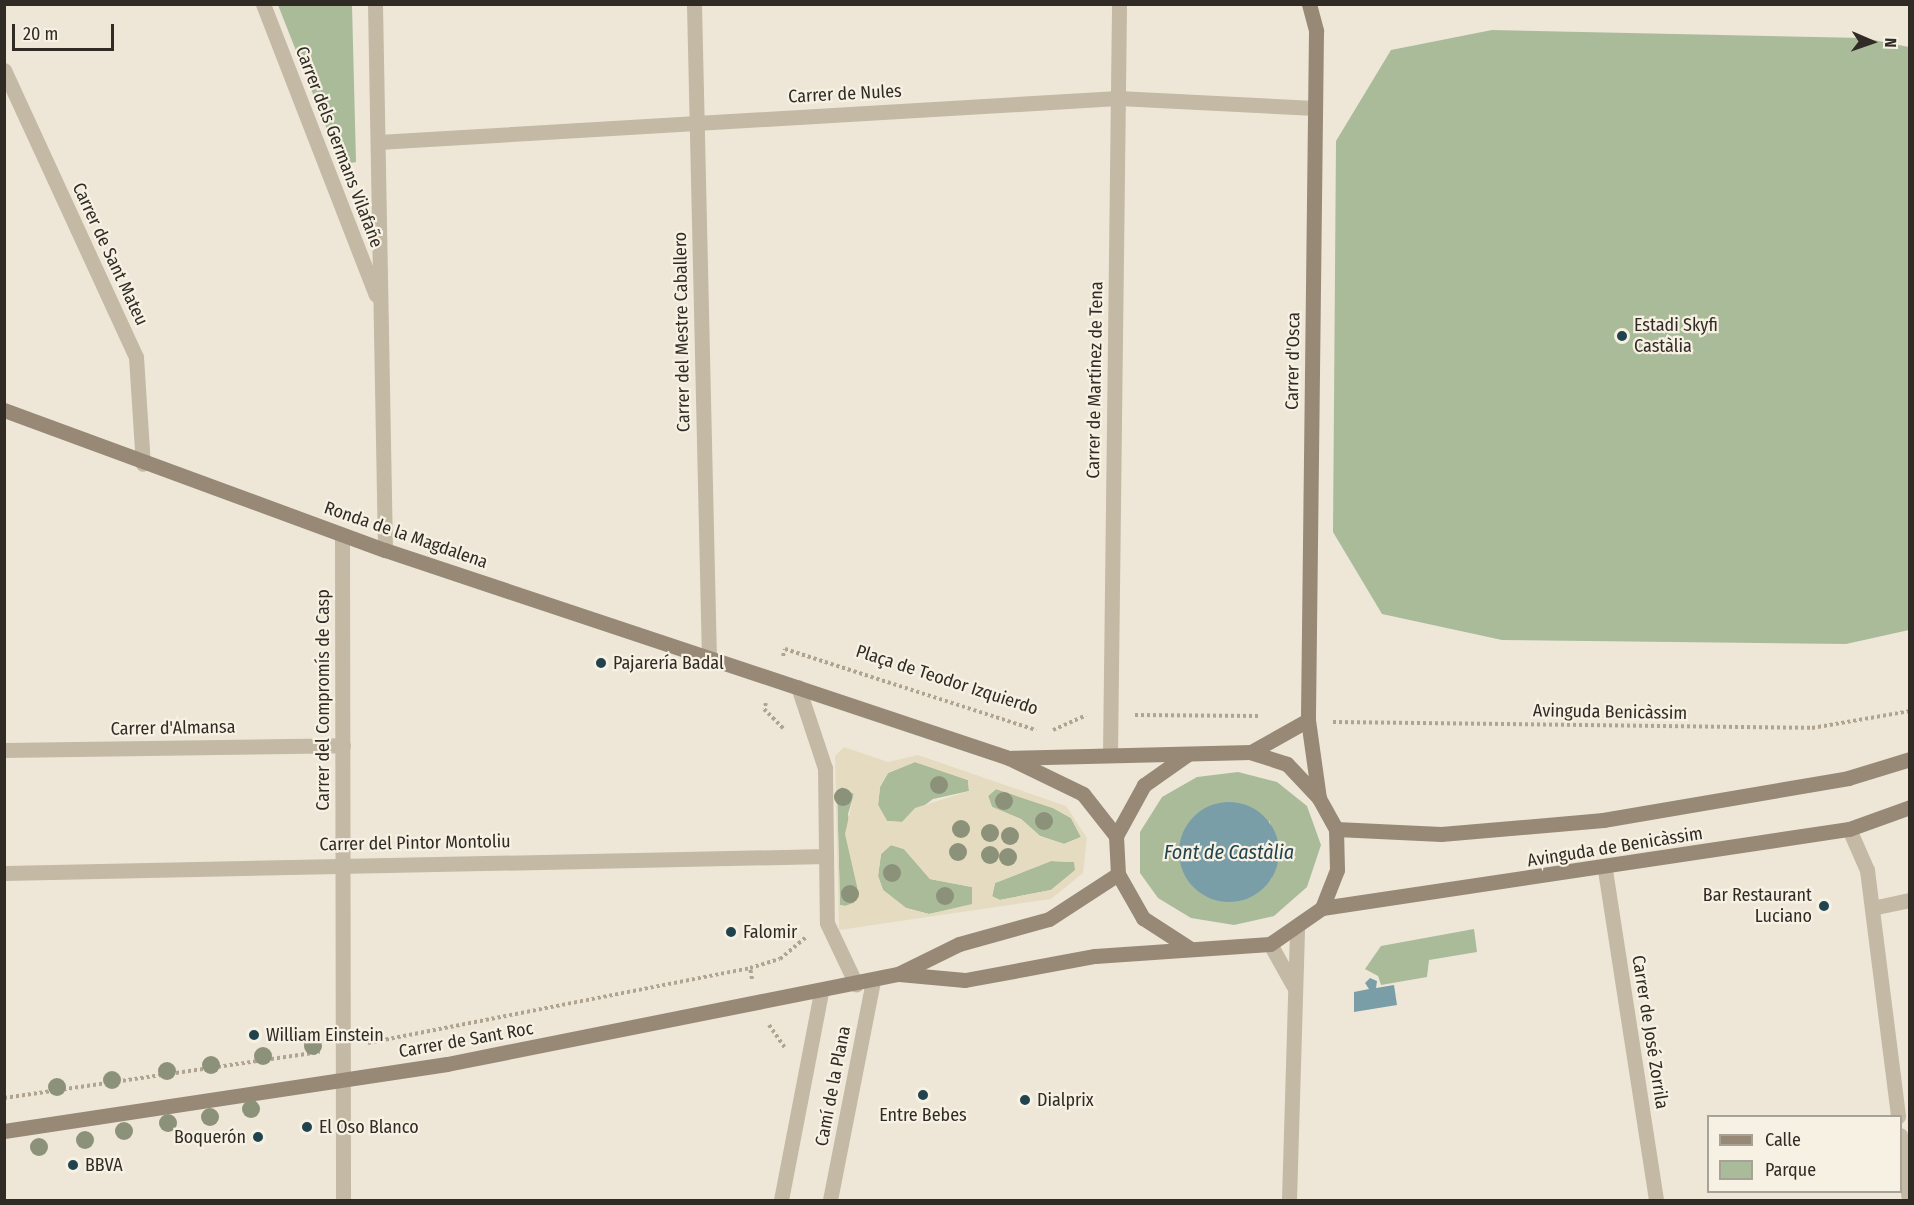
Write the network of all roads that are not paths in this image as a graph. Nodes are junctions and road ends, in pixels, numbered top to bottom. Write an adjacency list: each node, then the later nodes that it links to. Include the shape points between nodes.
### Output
1 (263, 4): 11 (street, Carrer dels Germans Vilafañe)
2 (375, 4): 10 (street, Carrer dels Germans Vilafañe)
3 (694, 4): 9 (street, Carrer del Mestre Caballero)
4 (1119, 4): 7 (street, Carrer de Martínez de Tena)
5 (1309, 4): 8 (main road, Carrer d'Osca, via 1316,31)
6 (4, 70): 13 (street, Carrer de Sant Mateu, via 136,357)
7 (1118, 98): 8 (street, Carrer de Nules); 9 (street, Carrer de Nules); 23 (street, Carrer de Martínez de Tena)
8 (1315, 108): 18 (main road, Carrer d'Osca)
9 (697, 123): 10 (street, Carrer de Nules); 16 (street, Carrer del Mestre Caballero)
10 (378, 142): 11 (street, Carrer dels Germans Vilafañe)
11 (380, 303): 15 (street, Carrer dels Germans Vilafañe)
12 (4, 410): 13 (main road, Ronda de la Magdalena)
13 (143, 464): 14 (main road, Ronda de la Magdalena)
14 (342, 535): 15 (main road, Ronda de la Magdalena); 19 (street, Carrer del Compromís de Casp)
15 (385, 550): 16 (main road, Ronda de la Magdalena)
16 (709, 658): 17 (main road, Ronda de la Magdalena)
17 (798, 687): 24 (main road); 31 (street, via 825,768)
18 (1308, 720): 21 (main road); 26 (main road, Carrer d'Osca)
19 (343, 746): 20 (street, Carrer d'Almansa); 32 (street, Carrer del Compromís de Casp)
20 (4, 750)
21 (1251, 752): 22 (main road); 26 (main road, via 1287,764)
22 (1188, 754): 23 (main road); 30 (main road, via 1144,785)
23 (1110, 755): 24 (main road)
24 (1009, 758): 30 (main road, via 1083,794)
25 (1910, 759): 28 (main road, Avinguda de Benicàssim, via 1848,778 1603,820 1441,834)
26 (1319, 798): 28 (main road)
27 (1910, 807): 29 (main road, Avinguda de Benicàssim)
28 (1336, 829): 38 (main road, via 1337,870)
29 (1849, 829): 33 (main road, Avinguda de Benicàssim); 37 (street, via 1867,870)
30 (1116, 836): 35 (main road)
31 (826, 856): 32 (street, Carrer del Pintor Montoliu); 44 (street, via 830,936)
32 (343, 864): 34 (street, Carrer del Pintor Montoliu); 47 (street, Carrer del Compromís de Casp)
33 (1605, 870): 38 (main road, Avinguda de Benicàssim); 55 (street, Carrer de José Zorrila)
34 (4, 873)
35 (1118, 874): 41 (main road, via 1143,918); 42 (main road, via 1049,919 959,944)
36 (1910, 900): 37 (street)
37 (1872, 908): 48 (street)
38 (1322, 909): 39 (main road)
39 (1297, 930): 40 (main road); 45 (street)
40 (1270, 944): 41 (main road); 45 (street)
41 (1191, 949): 42 (main road, via 1095,956 965,980)
42 (898, 974): 43 (main road)
43 (873, 980): 44 (main road); 53 (street, Camí de la Plana)
44 (856, 984): 46 (main road)
45 (1293, 986): 54 (street)
46 (821, 992): 47 (main road, Carrer de Sant Roc); 52 (street, Camí de la Plana)
47 (344, 1081): 49 (main road, Carrer de Sant Roc); 51 (street, Carrer del Compromís de Casp)
48 (1898, 1115)
49 (4, 1131)
50 (1902, 1149): 56 (street)
51 (344, 1200)
52 (781, 1200)
53 (830, 1200)
54 (1289, 1200)
55 (1656, 1200)
56 (1909, 1200)

